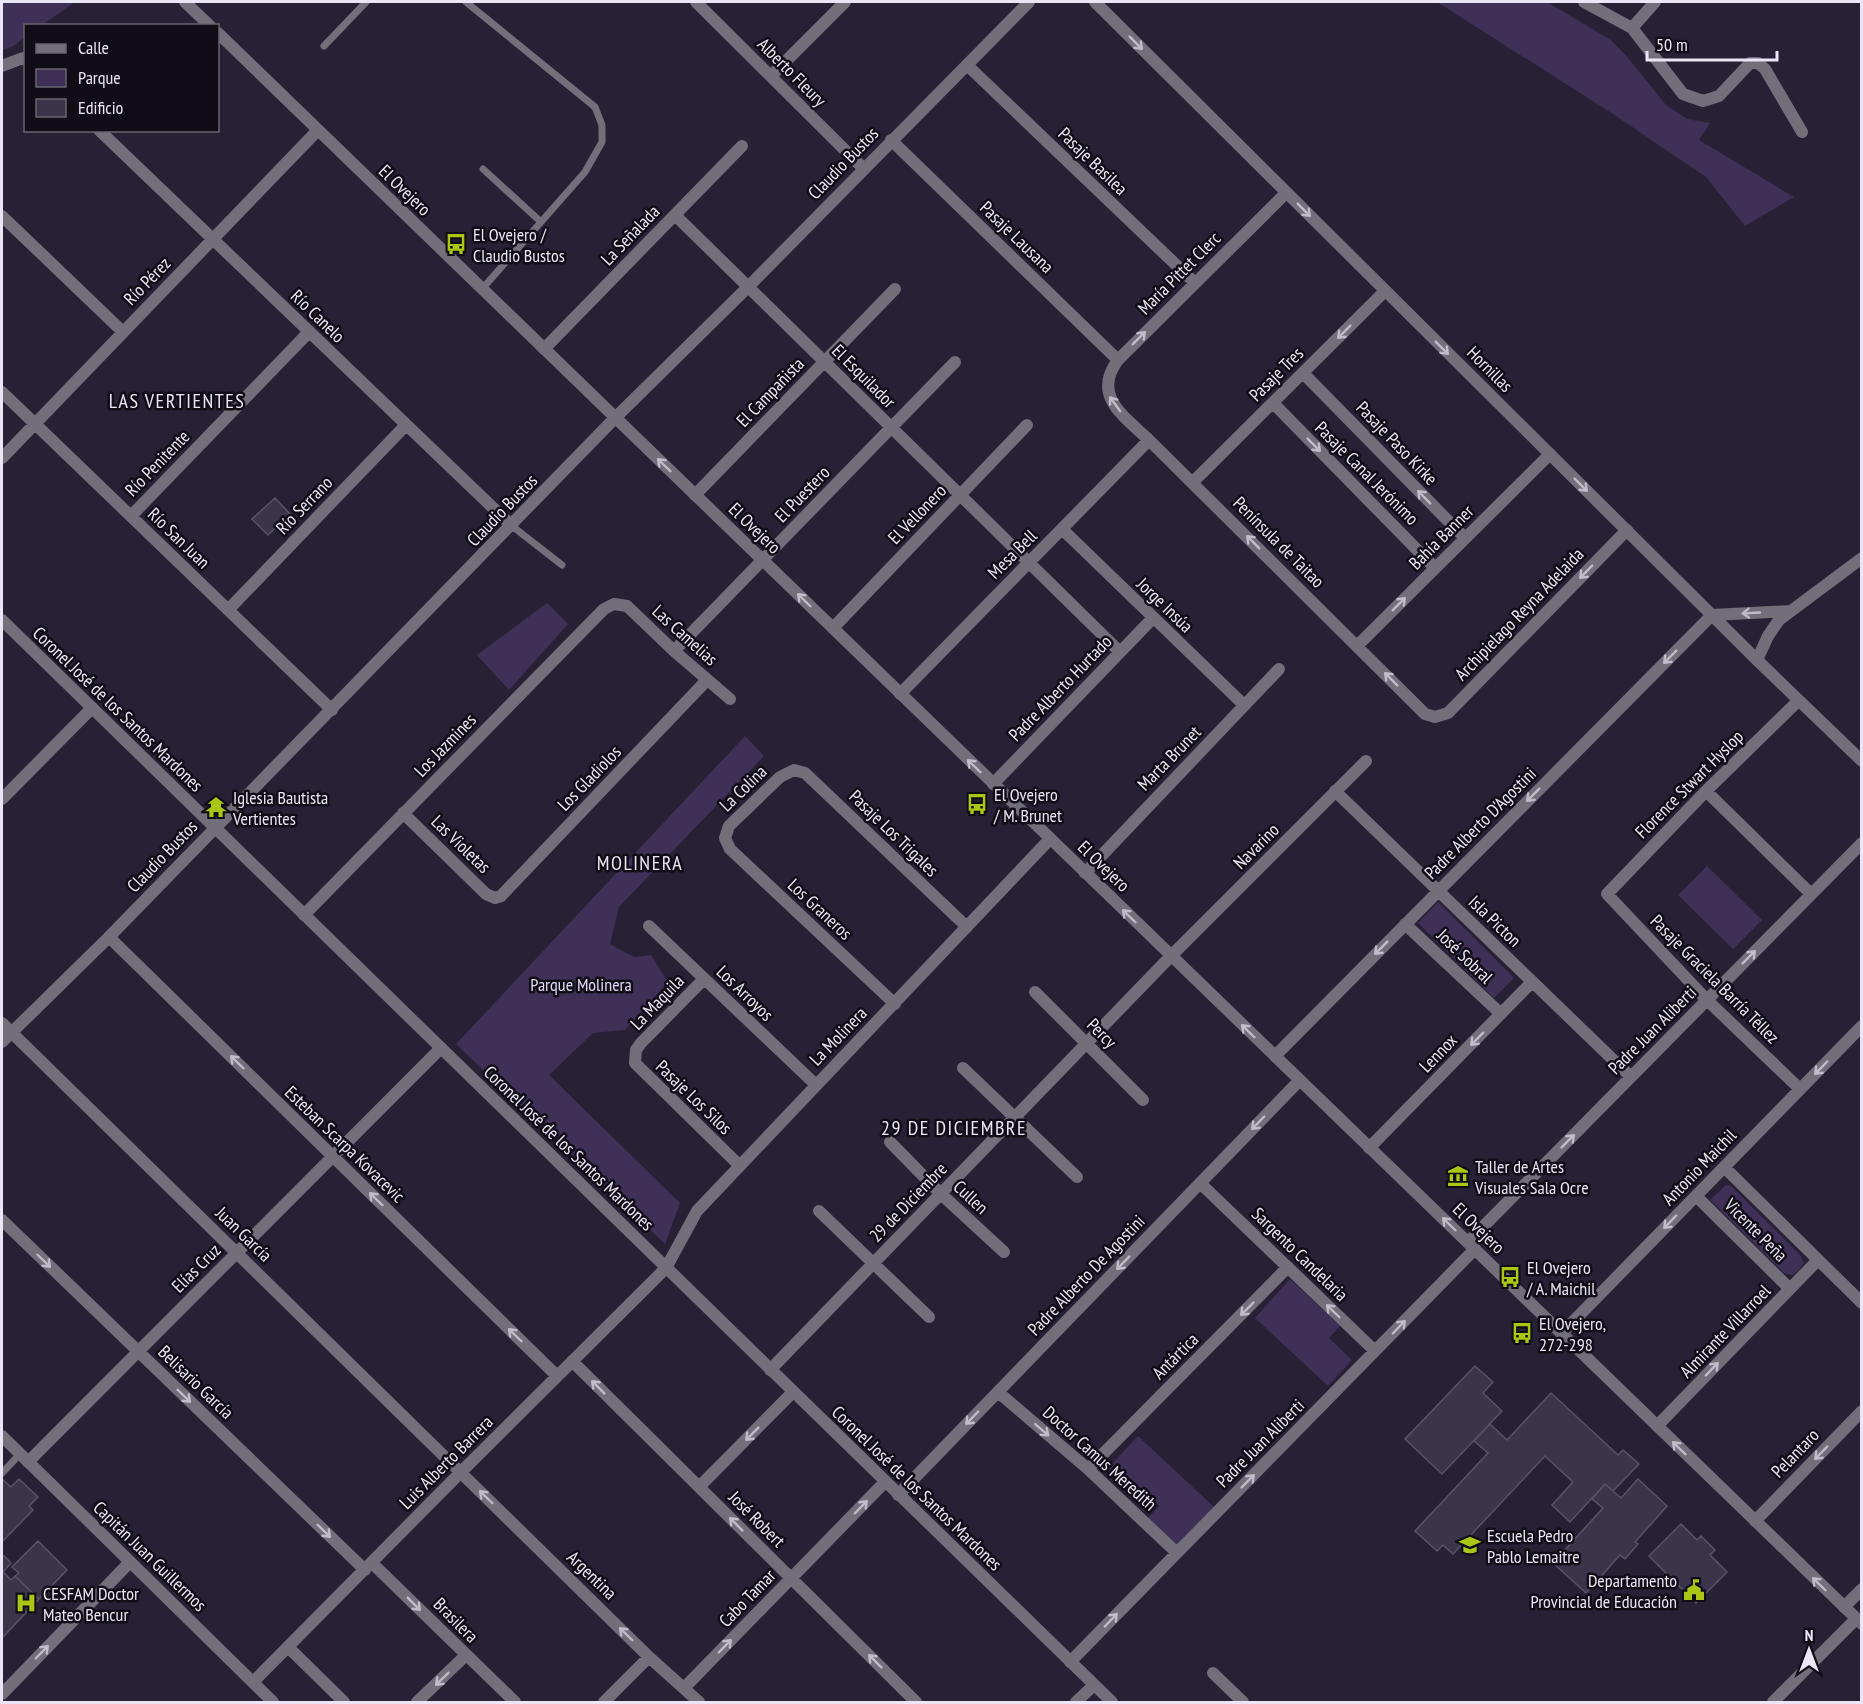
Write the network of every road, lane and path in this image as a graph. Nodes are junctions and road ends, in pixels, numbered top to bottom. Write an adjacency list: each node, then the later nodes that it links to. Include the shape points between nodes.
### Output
1 (185, 2): 10 (street)
2 (366, 2): 13 (lane)
3 (466, 2): 28 (lane, via 595,107 602,125 603,142 585,172)
4 (696, 2): 17 (street, Alberto Fleury)
5 (845, 2): 17 (street)
6 (1029, 2): 15 (street, Claudio Bustos)
7 (1095, 2): 25 (street, Hornillas, one-way to 25)
8 (1584, 2): 11 (street)
9 (1655, 2): 11 (street)
10 (208, 24)
11 (1632, 28): 20 (street, via 1683,94 1703,101 1719,96 1750,63 1758,63)
12 (219, 34): 18 (street, El Ovejero)
13 (324, 46)
14 (24, 59): 16 (street)
15 (967, 65): 21 (street, Claudio Bustos); 30 (street, Pasaje Basilea)
16 (2, 66)
17 (771, 76): 23 (street, Alberto Fleury)
18 (318, 130): 29 (street, Río Pérez); 32 (street, El Ovejero)
19 (101, 132): 29 (street, Río Canelo)
20 (1802, 132)
21 (891, 140): 23 (street, Claudio Bustos); 38 (street, Pasaje Lausana)
22 (742, 146): 26 (street, La Señalada)
23 (863, 168): 31 (street, Claudio Bustos)
24 (483, 169): 28 (lane)
25 (1286, 192): 30 (street, María Pittet Clerc); 34 (street, Hornillas, one-way to 34)
26 (675, 215): 31 (street, El Esquilador); 37 (street, La Señalada)
27 (2, 216): 35 (street)
28 (541, 222): 32 (lane)
29 (212, 239): 35 (street, Río Pérez); 36 (street, Río Canelo)
30 (1194, 282): 38 (street, María Pittet Clerc, one-way to 30)
31 (748, 287): 39 (street, El Esquilador); 45 (street, Claudio Bustos)
32 (482, 289): 37 (street, El Ovejero)
33 (895, 289): 39 (street, El Campañista)
34 (1385, 291): 41 (street, Pasaje Tres, one-way to 41); 51 (street, Hornillas, one-way to 51)
35 (123, 332): 46 (street, Río Pérez)
36 (309, 332): 47 (street, Río Canelo); 56 (street, Río Penitente)
37 (544, 349): 45 (street, El Ovejero)
38 (1118, 360): 42 (street, María Pittet Clerc, via 1109,374)
39 (824, 362): 49 (street, El Esquilador); 54 (street, El Campañista)
40 (955, 362): 49 (street, El Puestero)
41 (1303, 373): 44 (street, Pasaje Tres); 60 (street, Pasaje Paso Kirke, one-way to 41)
42 (1108, 385): 50 (street, Península de Taitao, one-way to 42, via 1114,405)
43 (2, 392): 46 (street, Río San Juan)
44 (1273, 403): 53 (street, Pasaje Tres); 65 (street, Pasaje Canal Jerónimo, one-way to 65)
45 (615, 418): 54 (street, El Ovejero, one-way to 45); 57 (street, Claudio Bustos)
46 (34, 424): 52 (street, Río Pérez); 56 (street, Río San Juan)
47 (406, 425): 57 (street, Río Canelo); 67 (street, Río Serrano)
48 (1027, 425): 55 (street, El Vellonero)
49 (892, 428): 55 (street, El Esquilador); 62 (street, El Puestero)
50 (1149, 440): 53 (street, Península de Taitao); 58 (street, Mesa Bell)
51 (1550, 454): 59 (street, Hornillas, one-way to 59); 60 (street, Bahía Banner)
52 (2, 458)
53 (1192, 482): 73 (street, Península de Taitao, one-way to 53)
54 (695, 495): 62 (street, El Ovejero)
55 (960, 495): 63 (street, El Esquilador); 72 (street, El Vellonero)
56 (130, 516): 67 (street, Río San Juan)
57 (512, 526): 64 (lane); 84 (street, Claudio Bustos)
58 (1062, 529): 63 (street, Mesa Bell); 70 (street, Jorge Insúa)
59 (1627, 530): 69 (street, Hornillas); 85 (street, Archipielago Reyna Adelaida, one-way to 85, via 1448,713)
60 (1465, 538): 65 (street, Bahía Banner)
61 (1862, 558): 68 (street)
62 (762, 560): 72 (street, El Ovejero, one-way to 62); 74 (street, El Puestero)
63 (1029, 562): 75 (street, El Esquilador); 79 (street, Mesa Bell)
64 (562, 565)
65 (1435, 568): 73 (street, Bahía Banner, one-way to 65)
66 (614, 604): 74 (street, Las Camelias, via 627,606); 93 (street, Los Jazmines, via 604,609)
67 (228, 610): 84 (street, Río San Juan)
68 (1791, 611): 69 (street, one-way to 69); 76 (street, via 1774,627)
69 (1712, 615): 76 (street, Hornillas); 99 (street, Padre Alberto D'Agostini, one-way to 99)
70 (1153, 618): 75 (street, Padre Alberto Hurtado); 82 (street, Jorge Insúa)
71 (2, 620): 83 (street, Coronel José de los Santos Mardones)
72 (833, 628): 79 (street, El Ovejero)
73 (1358, 645): 85 (street, Península de Taitao, one-way to 73, via 1425,714)
74 (674, 651): 78 (street, Las Camelias)
75 (1120, 652): 89 (street, Padre Alberto Hurtado)
76 (1757, 660): 81 (street, Hornillas)
77 (1279, 669): 82 (street, Marta Brunet)
78 (707, 680): 80 (street, Las Camelias); 102 (street, Los Gladiolos)
79 (900, 694): 89 (street, El Ovejero, one-way to 79)
80 (730, 699)
81 (1798, 701): 87 (street, Hornillas); 90 (street, Florence Stwart Hyslop)
82 (1244, 705): 98 (street, Marta Brunet)
83 (92, 708): 92 (street); 94 (street, Coronel José de los Santos Mardones)
84 (332, 710): 94 (street, Claudio Bustos)
85 (1435, 717)
86 (1366, 761): 91 (street, Navarino)
87 (1862, 761)
88 (794, 770): 95 (street, La Colina, via 780,777 729,826); 106 (street, Pasaje Los Trigales, via 804,773)
89 (993, 784): 96 (street, El Ovejero)
90 (1706, 790): 100 (street, Florence Stwart Hyslop); 101 (street)
91 (1335, 791): 99 (street, Isla Picton); 108 (street, Navarino)
92 (2, 799)
93 (403, 813): 102 (street, Las Violetas, via 486,894); 103 (street, Los Jazmines)
94 (215, 828): 103 (street, Coronel José de los Santos Mardones); 107 (street, Claudio Bustos)
95 (725, 838): 113 (street, Los Graneros, via 730,849)
96 (1050, 839): 98 (street, El Ovejero); 106 (street, La Molinera)
97 (1862, 843): 101 (street, Padre Juan Aliberti)
98 (1085, 873): 108 (street, El Ovejero, one-way to 98)
99 (1438, 891): 104 (street, Padre Alberto D'Agostini); 110 (street, Isla Picton)
100 (1607, 894): 112 (street, Pasaje Graciela Barría Téllez)
101 (1811, 894): 112 (street, Padre Juan Aliberti, one-way to 101)
102 (495, 898)
103 (304, 915): 120 (street, Coronel José de los Santos Mardones)
104 (1405, 924): 114 (street, José Sobral); 122 (street, Padre Alberto D'Agostini, one-way to 122)
105 (649, 926): 109 (street, Los Arroyos)
106 (967, 927): 113 (street, La Molinera)
107 (109, 937): 117 (street, Claudio Bustos); 132 (street, Esteban Scarpa Kovacevic, one-way to 107)
108 (1172, 956): 119 (street, 29 de Diciembre); 122 (street, El Ovejero, one-way to 108)
109 (704, 979): 121 (street, La Maquila); 126 (street, Los Arroyos)
110 (1532, 982): 114 (street, Lennox); 124 (street, Isla Picton)
111 (1035, 992): 119 (street, Percy)
112 (1707, 1000): 124 (street, Padre Juan Aliberti); 127 (street, Pasaje Graciela Barría Téllez)
113 (895, 1004): 126 (street, La Molinera)
114 (1501, 1014): 131 (street, Lennox, one-way to 131)
115 (2, 1023): 117 (street, Juan García)
116 (1862, 1026): 127 (street, Antonio Maichil, one-way to 127)
117 (11, 1032): 118 (street, Claudio Bustos); 143 (street, Juan García)
118 (2, 1042)
119 (1087, 1044): 128 (street, Percy); 129 (street, 29 de Diciembre)
120 (441, 1048): 132 (street, Elías Cruz); 146 (street, Coronel José de los Santos Mardones)
121 (636, 1050): 133 (street, Pasaje Los Silos, via 638,1068)
122 (1275, 1056): 125 (street, El Ovejero)
123 (963, 1068): 129 (street)
124 (1631, 1077): 141 (street, Padre Juan Aliberti, one-way to 124)
125 (1299, 1081): 131 (street, El Ovejero); 136 (street, Padre Alberto De Agostini, one-way to 136)
126 (816, 1085): 133 (street, La Molinera)
127 (1800, 1089): 134 (street, Antonio Maichil)
128 (1143, 1100)
129 (1015, 1118): 135 (street); 137 (street, 29 de Diciembre)
130 (890, 1142): 137 (street, Cullen)
131 (1370, 1148): 141 (street, El Ovejero, one-way to 131)
132 (333, 1156): 143 (street, Elías Cruz); 156 (street, Esteban Scarpa Kovacevic, one-way to 132)
133 (739, 1165): 146 (street, La Molinera, via 697,1211)
134 (1724, 1167): 138 (street, Antonio Maichil); 144 (street)
135 (1077, 1177)
136 (1200, 1183): 147 (street, Sargento Candelaria); 158 (street, Padre Alberto De Agostini, one-way to 158)
137 (941, 1194): 142 (street, Cullen); 145 (street, 29 de Diciembre)
138 (1696, 1196): 148 (street, Vicente Peña); 151 (street, Antonio Maichil, one-way to 151)
139 (819, 1211): 145 (street)
140 (2, 1220): 153 (street, Belisario García, one-way to 153)
141 (1472, 1246): 151 (street, El Ovejero); 152 (street, Padre Juan Aliberti, one-way to 141)
142 (1004, 1252)
143 (236, 1253): 153 (street, Elías Cruz); 164 (street, Juan García)
144 (1818, 1260): 148 (street, Almirante Villarroel); 149 (street)
145 (873, 1264): 150 (street); 155 (street, 29 de Diciembre)
146 (666, 1268): 154 (street, Luis Alberto Barrera); 155 (street, Coronel José de los Santos Mardones)
147 (1288, 1268): 152 (street, Sargento Candelaria, one-way to 147); 163 (street, Antártica, one-way to 163)
148 (1790, 1289): 160 (street, Almirante Villarroel, one-way to 148)
149 (1862, 1303)
150 (929, 1317)
151 (1562, 1334): 160 (street, El Ovejero)
152 (1376, 1351): 170 (street, Padre Juan Aliberti, one-way to 152)
153 (138, 1352): 162 (street, Elías Cruz); 172 (street, Belisario García, one-way to 172)
154 (572, 1361): 156 (street, Luis Alberto Barrera); 167 (street, José Robert, one-way to 154)
155 (770, 1370): 157 (street, Coronel José de los Santos Mardones)
156 (557, 1376): 164 (street, Luis Alberto Barrera)
157 (794, 1392): 166 (street, Coronel José de los Santos Mardones); 167 (street, one-way to 167)
158 (998, 1392): 163 (street, Doctor Camus Meredith, one-way to 163); 168 (street, Padre Alberto De Agostini, one-way to 168)
159 (1862, 1411): 169 (street, Pelantaro, one-way to 169)
160 (1657, 1426): 169 (street, El Ovejero, one-way to 160)
161 (2, 1436): 162 (street, Capitán Juan Guillermos)
162 (24, 1458): 165 (lane); 171 (street, Capitán Juan Guillermos)
163 (1089, 1469): 170 (street, Doctor Camus Meredith)
164 (460, 1472): 172 (street, Luis Alberto Barrera); 179 (street, Argentina, one-way to 164)
165 (2, 1473)
166 (885, 1482): 168 (street, Coronel José de los Santos Mardones); 173 (street, Cabo Tamar, one-way to 166)
167 (699, 1487): 173 (street, José Robert, one-way to 167)
168 (898, 1495): 180 (street, Coronel José de los Santos Mardones)
169 (1755, 1521): 175 (street, El Ovejero, one-way to 169)
170 (1177, 1553): 180 (street, Padre Juan Aliberti, one-way to 170)
171 (130, 1562): 182 (street, Capitán Juan Guillermos); 185 (street, one-way to 171)
172 (369, 1566): 177 (street, Luis Alberto Barrera); 178 (street, Brasilera, one-way to 178)
173 (791, 1578): 184 (street, Cabo Tamar, one-way to 173); 192 (street, José Robert, one-way to 173)
174 (1862, 1589): 175 (street)
175 (1844, 1607): 176 (street, El Ovejero)
176 (1859, 1622): 196 (street)
177 (288, 1647): 182 (street, Luis Alberto Barrera); 187 (street)
178 (466, 1655): 188 (street, one-way to 188); 189 (street, Brasilera)
179 (649, 1657): 184 (street, Argentina); 190 (street)
180 (1070, 1662): 183 (street, Coronel José de los Santos Mardones)
181 (1213, 1673): 195 (street)
182 (253, 1682): 186 (street, Capitán Juan Guillermos)
183 (1094, 1685): 193 (street); 194 (street, Coronel José de los Santos Mardones)
184 (684, 1688): 191 (street, Argentina)
185 (2, 1694)
186 (273, 1702)
187 (344, 1702)
188 (417, 1702)
189 (515, 1702)
190 (604, 1702)
191 (699, 1702)
192 (916, 1702)
193 (1076, 1702)
194 (1112, 1702)
195 (1243, 1702)
196 (1773, 1702)

